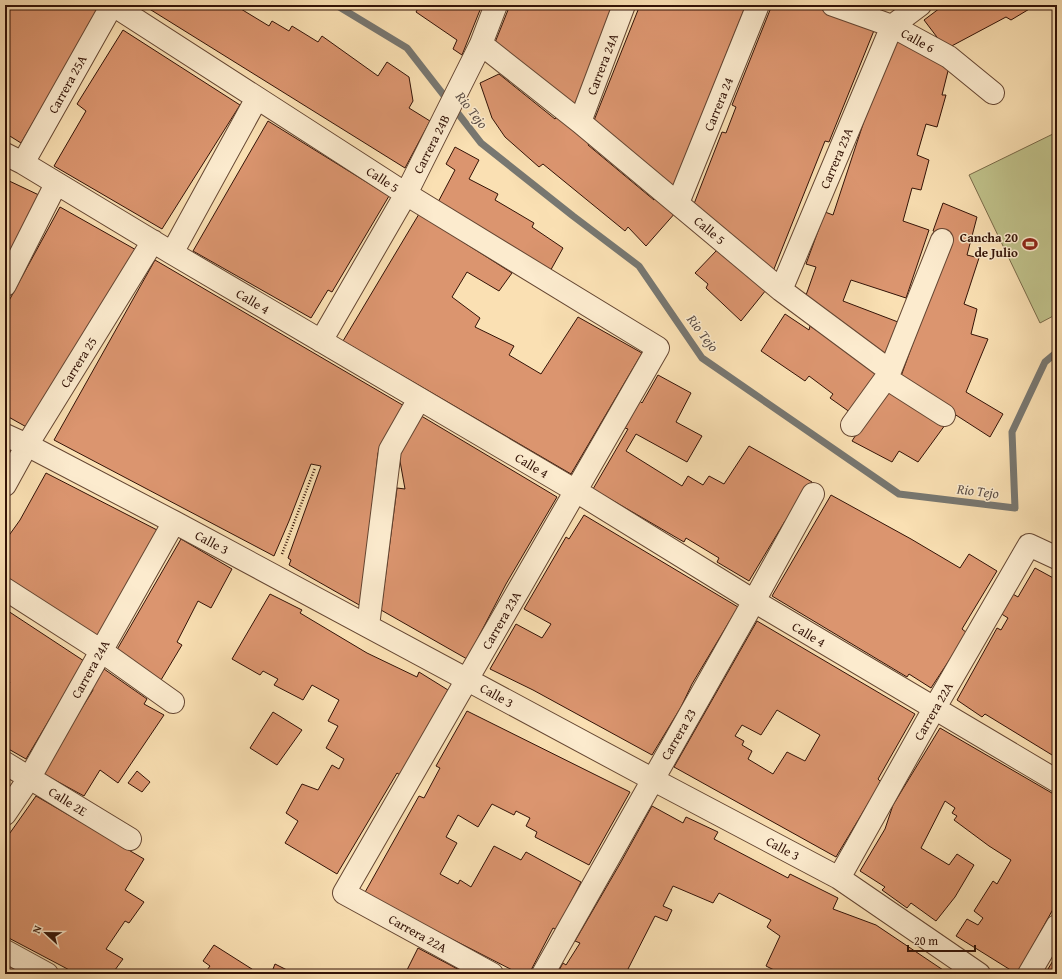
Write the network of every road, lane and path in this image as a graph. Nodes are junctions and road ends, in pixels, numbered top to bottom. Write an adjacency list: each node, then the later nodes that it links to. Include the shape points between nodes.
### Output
1 (112, 5): 10 (street, Calle 5); 12 (street, Carrera 25A)
2 (496, 5): 8 (street, Carrera 24B)
3 (624, 5): 11 (street, Carrera 24A)
4 (758, 5): 15 (street, Carrera 24)
5 (833, 5): 7 (street, Calle 6)
6 (920, 5): 7 (street)
7 (892, 26): 9 (street, Calle 6, via 949,57); 20 (street, Carrera 23A)
8 (481, 44): 11 (street, Calle 5); 14 (street, Carrera 24B)
9 (993, 93)
10 (257, 98): 14 (street, Calle 5); 18 (street)
11 (580, 122): 15 (street, Calle 5)
12 (14, 158): 13 (street, Calle 4)
13 (56, 184): 17 (street, Calle 4); 19 (street)
14 (406, 194): 21 (street, Carrera 24B); 22 (street, Calle 5)
15 (678, 203): 20 (street, Calle 5)
16 (942, 240): 23 (street)
17 (153, 241): 18 (street, Calle 4); 28 (street, Carrera 25)
18 (172, 253): 21 (street, Calle 4)
19 (5, 285)
20 (780, 290): 23 (street, Calle 5)
21 (321, 341): 24 (street, Calle 4)
22 (658, 348): 31 (street, Carrera 23A)
23 (888, 375): 25 (street, Calle 5); 26 (street)
24 (419, 399): 31 (street, Calle 4); 38 (street, via 390,450)
25 (944, 415)
26 (852, 425)
27 (5, 435): 28 (street, Calle 3)
28 (27, 445): 30 (street, Carrera 25); 33 (street, Calle 3)
29 (314, 468): 35 (path)
30 (5, 485)
31 (576, 491): 37 (street, Calle 4); 40 (street, Carrera 23A)
32 (813, 494): 37 (street, Carrera 23)
33 (174, 522): 35 (street, Calle 3); 39 (street, Carrera 24A)
34 (1057, 558): 42 (street, Carrera 22A, via 1029,544)
35 (274, 576): 38 (street, Calle 3)
36 (5, 589): 39 (street)
37 (754, 601): 42 (street, Calle 4); 45 (street, Carrera 23)
38 (368, 626): 40 (street, Calle 3)
39 (100, 650): 41 (street); 44 (street, Carrera 24A)
40 (467, 679): 45 (street, Calle 3); 50 (street, Carrera 23A)
41 (173, 702)
42 (934, 709): 46 (street, Calle 4); 49 (street, Carrera 22A)
43 (5, 763): 44 (street, Calle 2E)
44 (30, 777): 47 (street, Carrera 24A); 48 (street, Calle 2E)
45 (652, 779): 49 (street, Calle 3); 55 (street, Carrera 23)
46 (1057, 781)
47 (5, 814)
48 (130, 839)
49 (839, 878): 56 (street, Calle 3)
50 (344, 893): 54 (street, Carrera 22A)
51 (1057, 926): 57 (street)
52 (5, 951): 53 (street)
53 (47, 974)
54 (492, 974)
55 (543, 974)
56 (979, 974)
57 (1029, 974)

